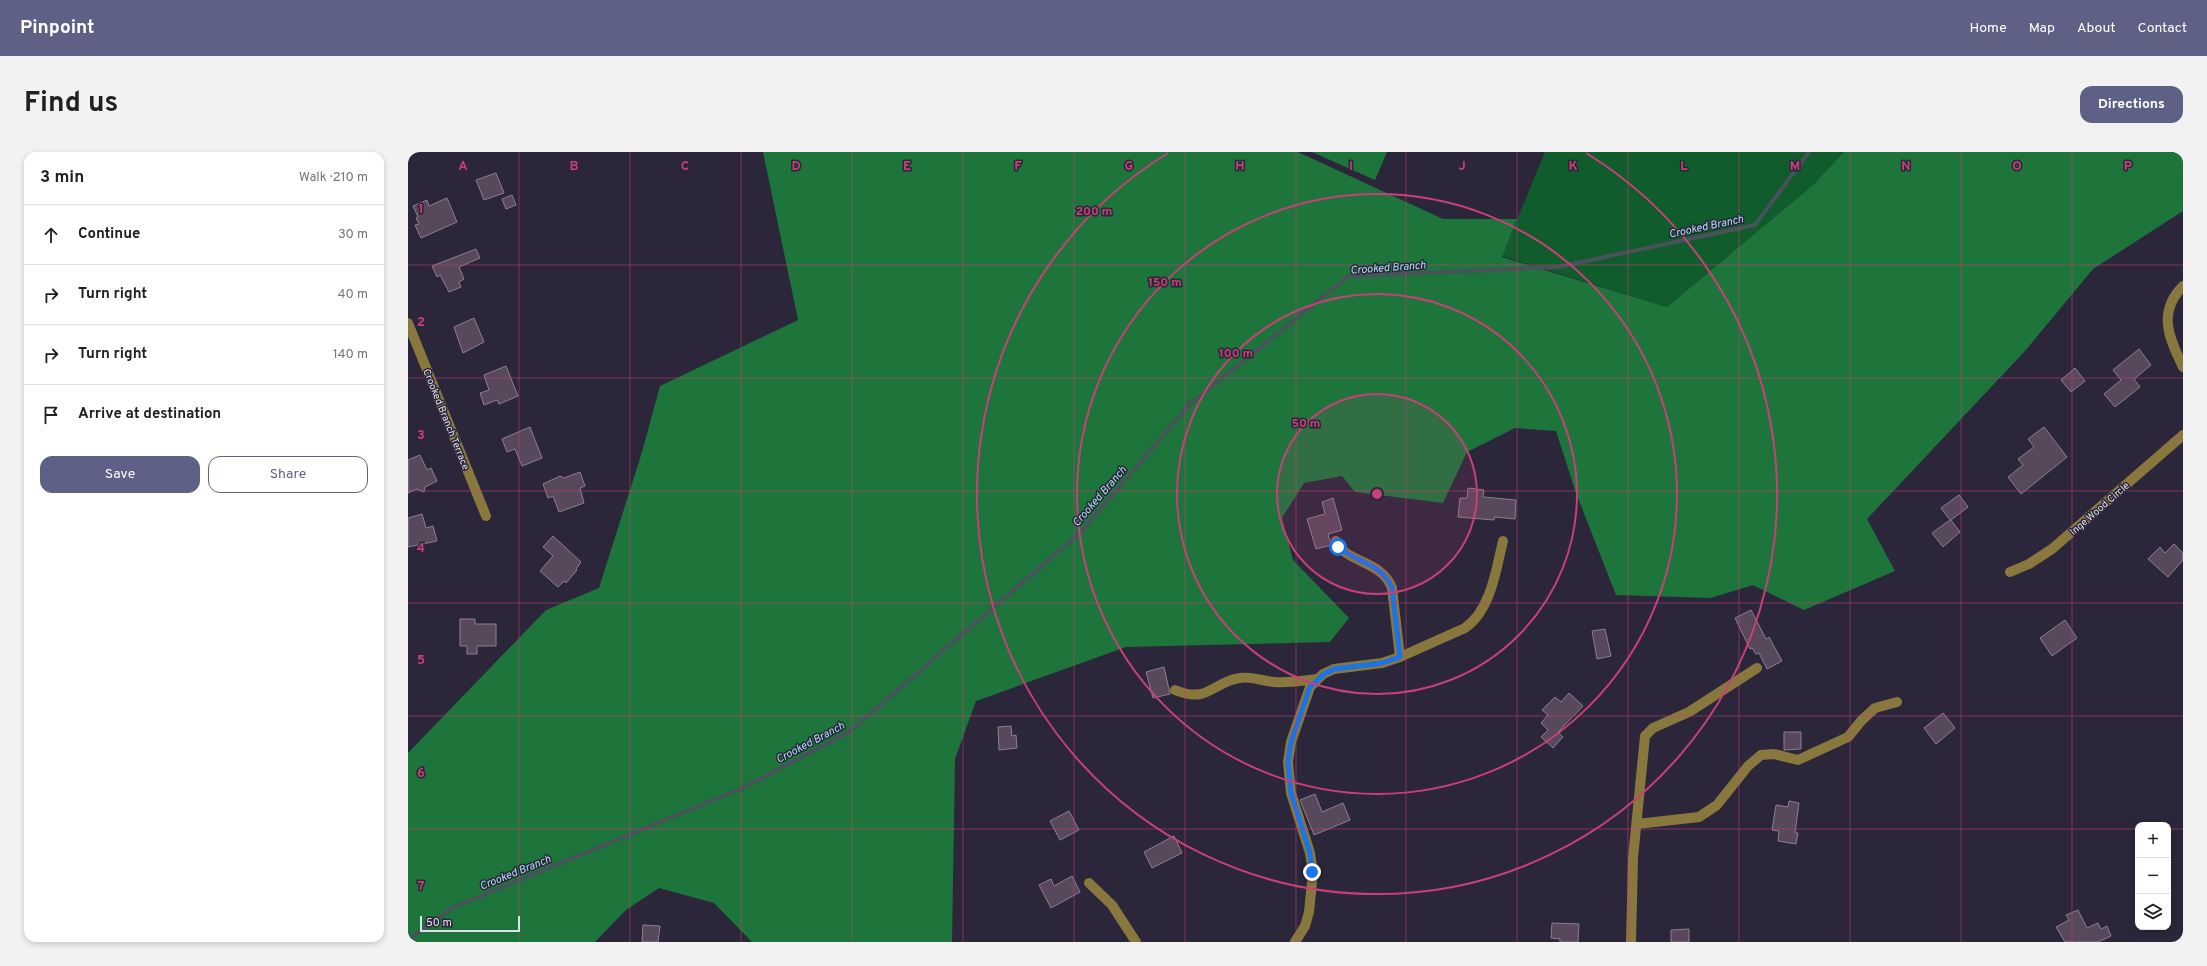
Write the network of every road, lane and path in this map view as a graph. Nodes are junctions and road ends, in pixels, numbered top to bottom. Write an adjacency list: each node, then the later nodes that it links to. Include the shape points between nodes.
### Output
1 (2183, 286): 3 (street, via 2170,302 2167,323 2171,342)
2 (408, 323): 5 (street, Crooked Branch Terrace)
3 (2183, 367)
4 (2183, 435): 8 (street, Inge Wood Circle, via 2052,549 2029,564)
5 (486, 516)
6 (1503, 541): 9 (street, via 1486,600 1473,622)
7 (1336, 542): 9 (street, via 1341,550 1382,572 1388,579 1392,588)
8 (2010, 572)
9 (1400, 657): 11 (street, via 1382,663 1334,669)
10 (1757, 668): 14 (street, via 1689,712 1648,731 1645,736)
11 (1317, 679): 12 (street, via 1291,682 1239,678 1197,695); 17 (street, via 1310,687 1291,742 1288,762 1291,793 1310,853 1312,872 1309,912 1305,926)
12 (1176, 690)
13 (1897, 702): 14 (street, via 1875,708 1848,737 1798,760 1774,754 1761,755 1748,766 1717,805 1699,816)
14 (1637, 824): 18 (street)
15 (1090, 883): 16 (street, via 1112,906)
16 (1136, 942)
17 (1295, 942)
18 (1631, 942)

